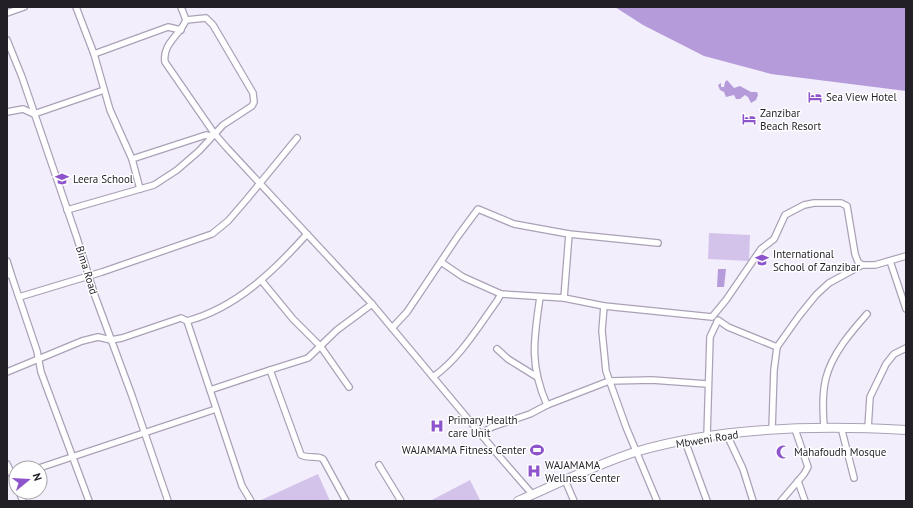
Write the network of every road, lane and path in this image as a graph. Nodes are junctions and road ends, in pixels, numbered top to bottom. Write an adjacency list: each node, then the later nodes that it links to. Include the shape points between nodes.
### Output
1 (24, 7): 4 (street)
2 (76, 7): 8 (street)
3 (181, 7): 5 (street)
4 (7, 13)
5 (186, 20): 6 (street); 12 (street, via 208,19 255,98 252,106 228,121)
6 (181, 30): 8 (street, via 168,27); 12 (street, via 165,50 165,62)
7 (7, 40): 11 (street, Bima Road)
8 (94, 54): 9 (street)
9 (104, 90): 11 (street); 14 (street, via 110,110)
10 (7, 112): 11 (street, via 23,109)
11 (34, 114): 17 (street, Bima Road)
12 (213, 135): 14 (street); 15 (street); 16 (street, via 177,170 154,185)
13 (297, 138): 15 (street)
14 (132, 158): 16 (street)
15 (260, 184): 18 (street); 27 (street, via 228,221 212,234)
16 (140, 189): 17 (street)
17 (67, 210): 27 (street, Bima Road)
18 (307, 234): 28 (street); 33 (street)
19 (569, 234): 20 (street); 24 (street, via 514,224 478,209); 32 (street)
20 (658, 243)
21 (906, 256): 23 (street)
22 (7, 261): 26 (street)
23 (890, 261): 25 (street); 35 (street)
24 (441, 262): 29 (street, via 463,277); 39 (street, via 407,312)
25 (862, 265): 37 (street, via 855,254 847,206 841,203 804,205 785,215 774,238 761,249); 42 (street, via 829,283 816,295)
26 (9, 275): 30 (street)
27 (88, 275): 30 (street); 40 (street, Bima Road)
28 (262, 280): 38 (street, via 216,312); 41 (street, via 293,320)
29 (501, 294): 31 (street); 48 (street, via 460,352)
30 (19, 297): 45 (street)
31 (540, 297): 32 (street); 49 (street, via 533,342)
32 (564, 298): 34 (street)
33 (372, 304): 39 (street); 41 (street, via 337,330)
34 (604, 306): 37 (street); 50 (street, via 602,331 604,360)
35 (906, 309)
36 (867, 314): 56 (street, via 835,356 826,377 823,396)
37 (715, 318): 42 (street, via 728,327); 51 (street, via 710,337)
38 (187, 321): 40 (street, via 181,318); 53 (street)
39 (392, 328): 48 (street)
40 (110, 340): 45 (street, via 98,337 82,341); 62 (street, Bima Road)
41 (321, 347): 46 (street, via 303,361); 52 (street)
42 (777, 347): 60 (street)
43 (906, 348): 58 (street, via 894,354 886,364 870,397)
44 (496, 349): 49 (street, via 508,360)
45 (39, 360): 47 (street); 68 (street, via 46,386)
46 (270, 370): 53 (street); 78 (street, via 302,455 306,458 323,459)
47 (7, 372)
48 (433, 377): 64 (street)
49 (537, 377): 54 (street)
50 (609, 381): 51 (street, via 652,380); 54 (street); 67 (street)
51 (707, 384): 65 (street)
52 (349, 387)
53 (210, 390): 55 (street)
54 (547, 405): 64 (street, via 530,414 492,427)
55 (216, 409): 62 (street); 77 (street, via 242,486)
56 (824, 427): 57 (street, Mbweni Road); 59 (street, Mbweni Road)
57 (841, 427): 58 (street, Mbweni Road); 71 (street)
58 (868, 428): 61 (street, Mbweni Road)
59 (795, 429): 60 (street, Mbweni Road); 73 (street, via 808,467)
60 (772, 430): 63 (street, Mbweni Road)
61 (906, 430)
62 (143, 432): 68 (street); 76 (street, Bima Road)
63 (727, 435): 65 (street, Mbweni Road); 84 (street, via 743,469)
64 (483, 437): 74 (street)
65 (706, 437): 66 (street, Mbweni Road)
66 (684, 442): 67 (street, Mbweni Road); 83 (street)
67 (636, 452): 72 (street, Mbweni Road); 82 (street)
68 (73, 456): 69 (street); 75 (street)
69 (48, 465)
70 (379, 465): 79 (street)
71 (854, 478)
72 (565, 480): 74 (street, Mbweni Road); 81 (street)
73 (798, 480): 85 (street); 86 (street)
74 (533, 494): 80 (street, Mbweni Road)
75 (89, 501)
76 (168, 501)
77 (251, 501)
78 (346, 501)
79 (401, 501)
80 (518, 501)
81 (574, 501)
82 (657, 501)
83 (707, 501)
84 (753, 501)
85 (782, 501)
86 (805, 501)

